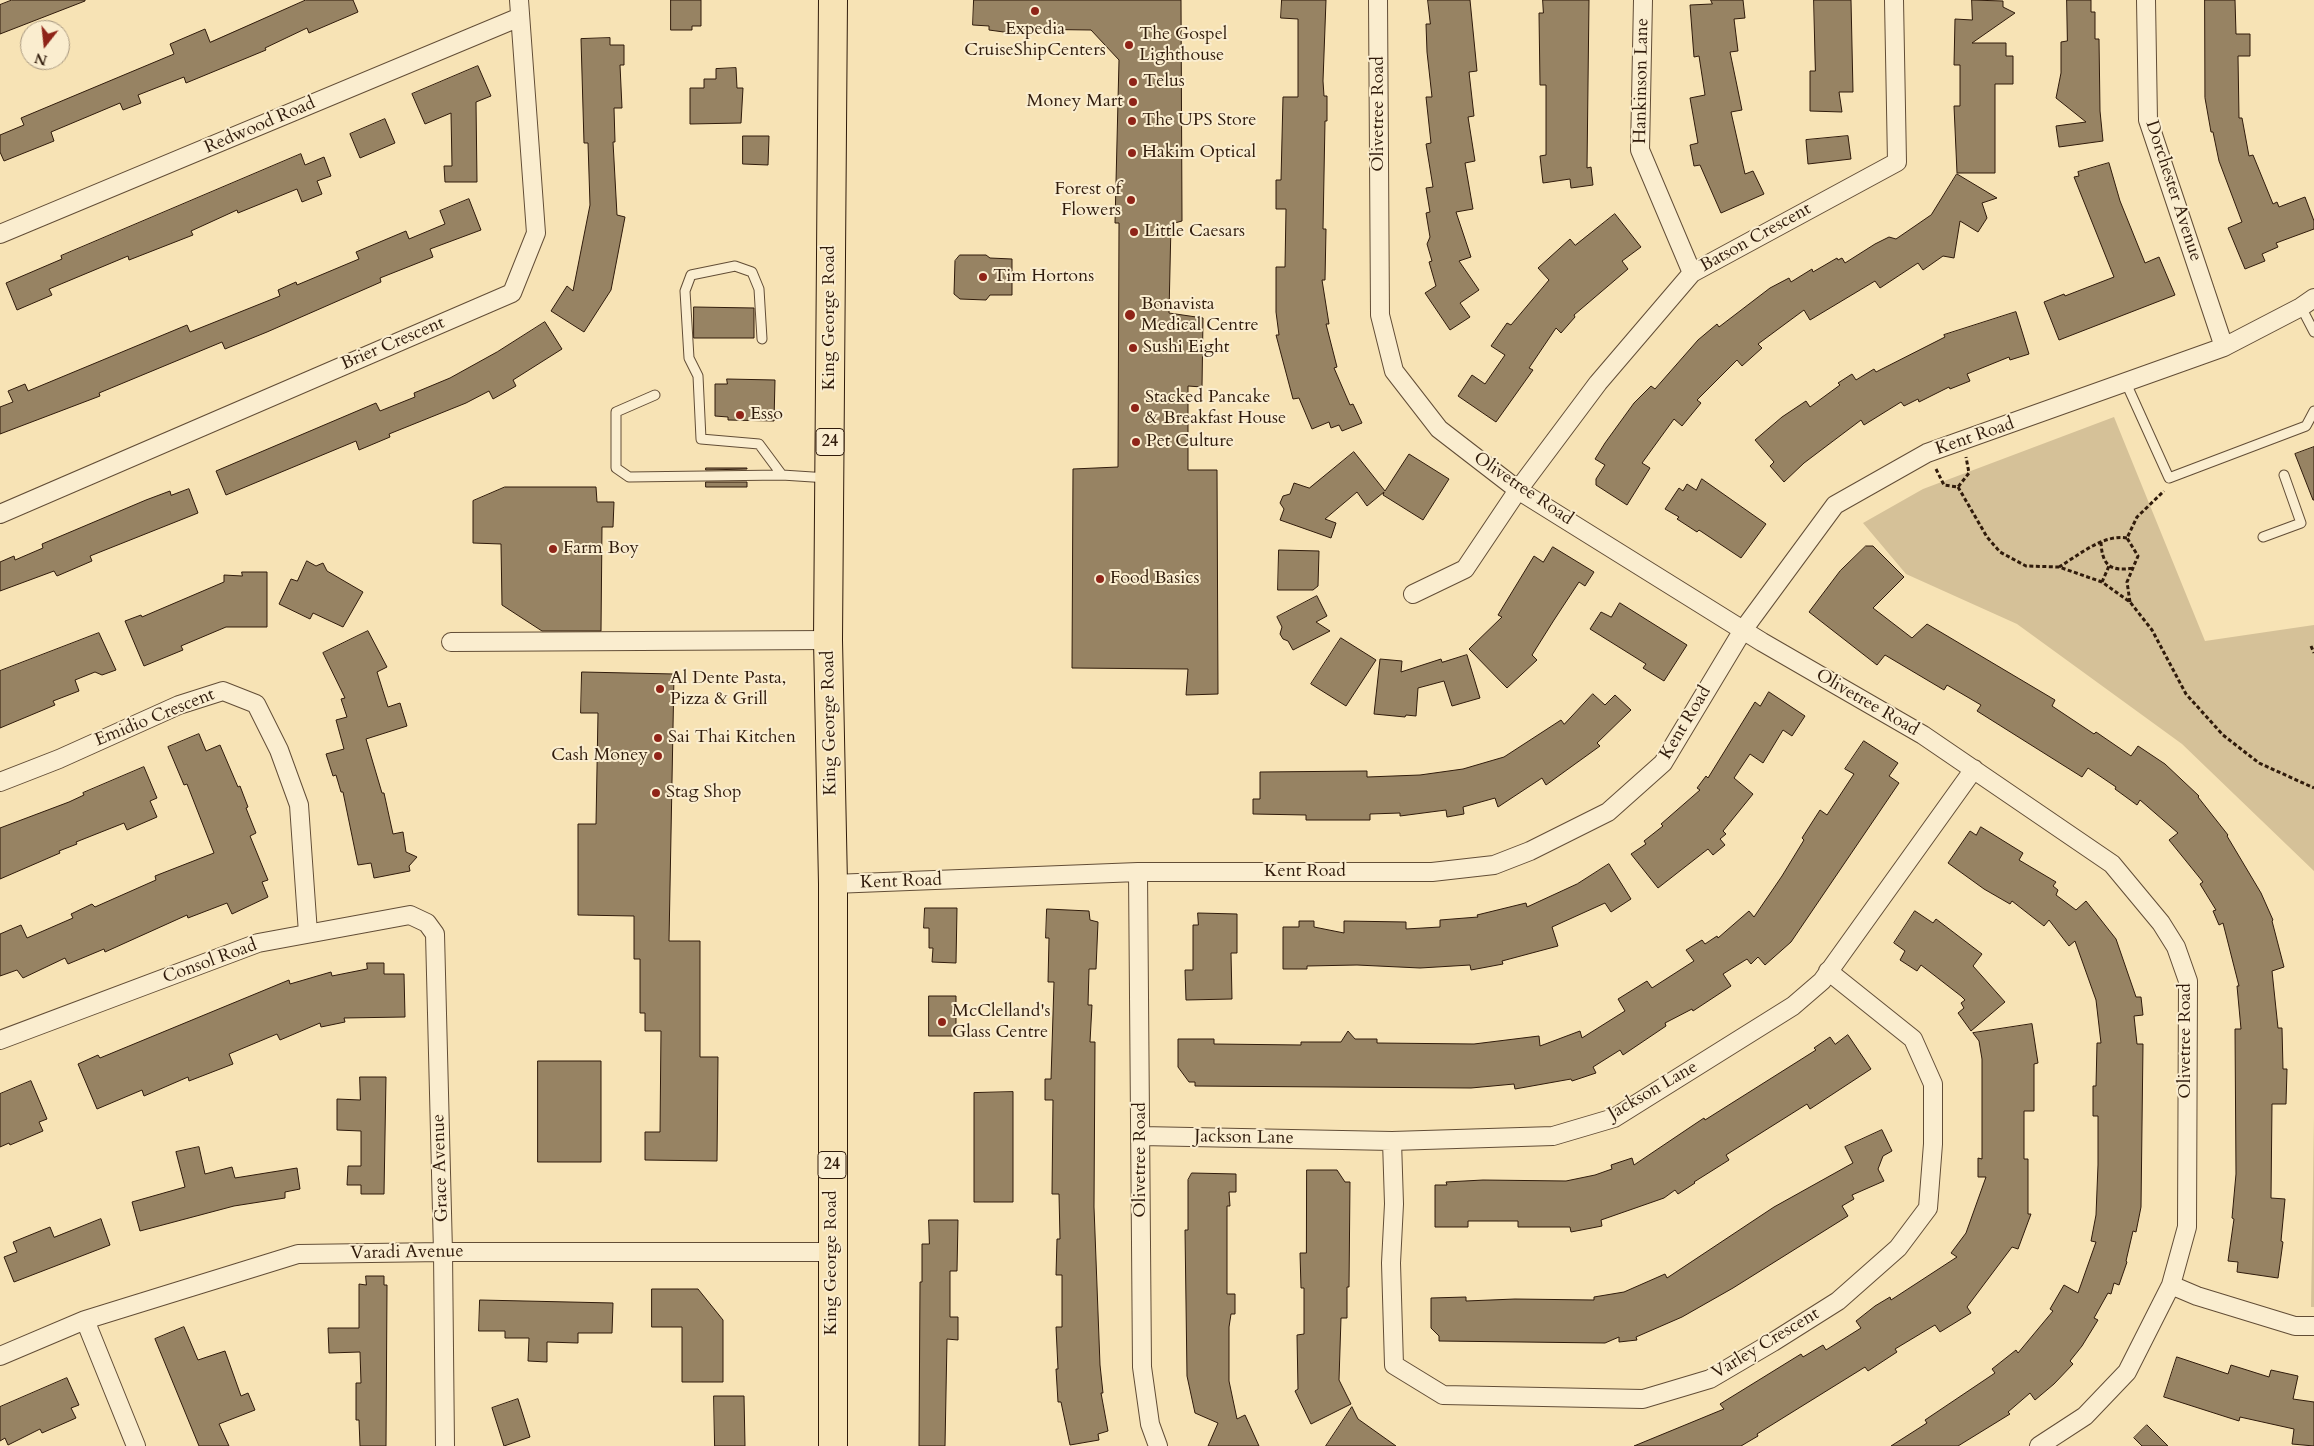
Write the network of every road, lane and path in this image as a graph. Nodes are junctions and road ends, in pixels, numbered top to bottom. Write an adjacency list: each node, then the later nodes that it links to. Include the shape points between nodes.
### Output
1 (833, 0): 20 (main road, King George Road / 24)
2 (1378, 0): 22 (street, Olivetree Road, via 1380,315 1394,371 1439,429)
3 (1643, 0): 8 (street, Hankinson Lane, via 1640,150)
4 (1894, 0): 8 (street, Batson Crescent, via 1896,162)
5 (2146, 0): 12 (street, Dorchester Avenue, via 2148,120)
6 (520, 9): 7 (street, Redwood Road); 24 (street, Brier Crescent, via 536,233 512,293)
7 (0, 234)
8 (1692, 272): 22 (street, Batson Crescent, via 1598,383)
9 (2308, 303): 10 (lane); 12 (street, Kent Road)
10 (2314, 332)
11 (762, 340): 18 (lane, via 759,290 752,272 735,266 691,275 686,291 689,358 698,376 701,440 759,444)
12 (2224, 347): 13 (street, Kent Road)
13 (2126, 383): 15 (lane, via 2169,478 2306,426); 16 (street, Kent Road)
14 (655, 395): 18 (lane, via 616,412 616,468 629,477)
15 (2314, 411)
16 (1962, 440): 17 (street, Kent Road); 21 (path, via 1969,473)
17 (1927, 453): 21 (path, via 1944,485); 34 (street, Kent Road, via 1835,506)
18 (782, 475): 20 (lane)
19 (2284, 475): 25 (lane, via 2302,523)
20 (829, 478): 35 (main road, King George Road / 24)
21 (1958, 487): 29 (path, via 1987,537 2000,552 2026,566)
22 (1518, 490): 32 (street, Batson Crescent, via 1465,569); 34 (street, Olivetree Road)
23 (2164, 491): 26 (path, via 2137,517)
24 (0, 514)
25 (2263, 537)
26 (2127, 538): 27 (path, via 2117,537); 30 (path, via 2138,556)
27 (2101, 542): 28 (path, via 2102,557); 29 (path)
28 (2109, 566): 30 (path, via 2119,570); 31 (path)
29 (2059, 567): 31 (path)
30 (2133, 568): 33 (path, via 2127,582)
31 (2102, 582): 33 (path)
32 (1413, 594)
33 (2130, 602): 41 (path, via 2152,630 2186,694 2222,735 2260,763)
34 (1743, 630): 39 (street, Olivetree Road); 42 (street, Kent Road, via 1664,763 1608,812 1530,852 1494,865 1432,872)
35 (828, 640): 36 (street); 43 (main road, King George Road / 24)
36 (451, 642)
37 (2311, 646): 38 (path)
38 (2314, 653)
39 (1974, 769): 46 (street, Jackson Lane); 52 (street, Olivetree Road, via 2112,864 2161,923 2176,947 2188,981 2187,1227)
40 (0, 782): 45 (street, Emidio Crescent, via 179,705 223,691 256,704 279,750 299,805)
41 (2314, 788)
42 (1138, 872): 43 (street, Kent Road); 48 (street, Olivetree Road)
43 (833, 884): 51 (main road, King George Road / 24)
44 (427, 924): 45 (street, Consol Road, via 410,915); 50 (street, Grace Avenue, via 435,934)
45 (308, 933): 47 (street, Consol Road, via 258,943)
46 (1828, 971): 49 (street, Jackson Lane, via 1822,981 1793,1006 1614,1118 1553,1136); 49 (street, Varley Crescent, via 1913,1040 1933,1084 1928,1208 1898,1248 1838,1300 1710,1379 1643,1399 1443,1395 1394,1365)
47 (0, 1040)
48 (1141, 1136): 49 (street, Jackson Lane); 59 (street, Olivetree Road, via 1142,1367 1150,1424)
49 (1392, 1141)
50 (443, 1252): 51 (street, Varadi Avenue); 53 (street, Varadi Avenue, via 298,1254); 57 (street, Grace Avenue)
51 (831, 1252): 58 (main road, King George Road / 24)
52 (2171, 1285): 54 (street, via 2295,1326); 60 (street, Olivetree Road, via 2127,1372 2085,1416)
53 (85, 1320): 55 (street, Varadi Avenue); 56 (street)
54 (2314, 1326)
55 (0, 1356)
56 (136, 1446)
57 (445, 1446)
58 (832, 1446)
59 (1158, 1446)
60 (2039, 1446)

